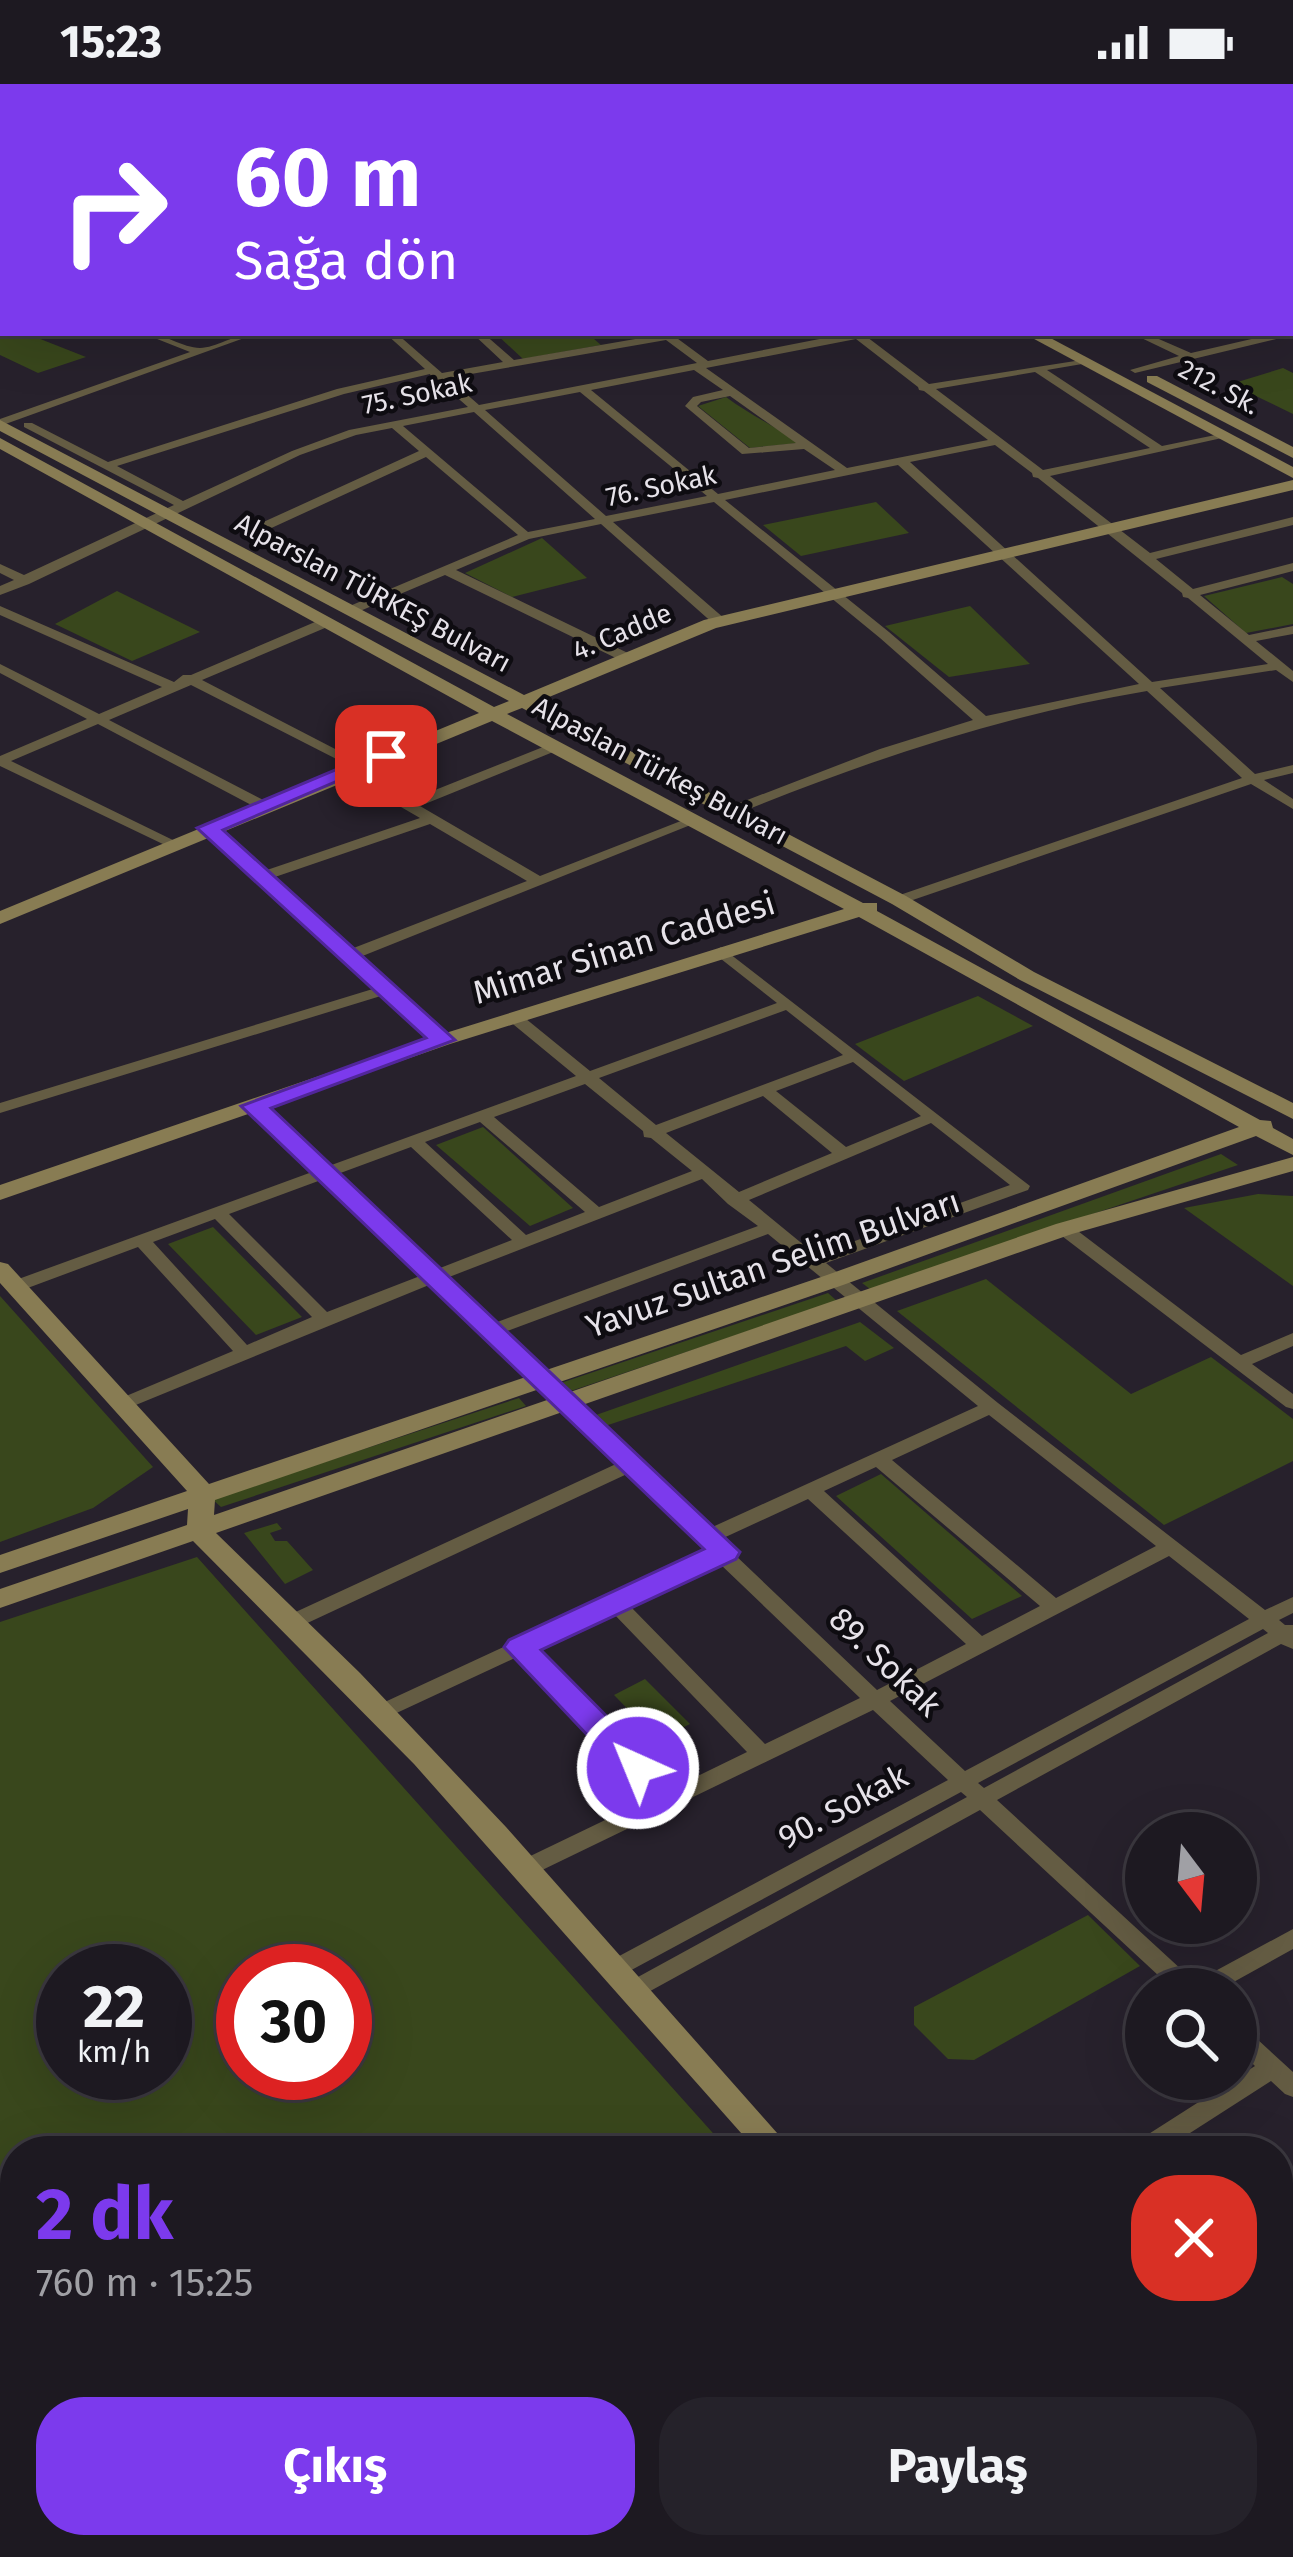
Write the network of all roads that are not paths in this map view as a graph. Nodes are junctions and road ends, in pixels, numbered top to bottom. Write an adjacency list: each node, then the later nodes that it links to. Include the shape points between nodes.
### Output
1 (155, 336): 13 (street)
2 (245, 336): 13 (street)
3 (393, 336): 20 (street)
4 (480, 336): 16 (street)
5 (661, 336): 16 (street)
6 (667, 336): 17 (street)
7 (852, 336): 17 (street, 75. Sokak)
8 (864, 336): 22 (street)
9 (1036, 336): 15 (main road)
10 (1063, 336): 19 (main road, 212. Sk.)
11 (1143, 336): 14 (street)
12 (1279, 336): 14 (street)
13 (197, 352): 26 (street)
14 (1192, 358): 19 (street)
15 (1084, 361): 18 (street); 28 (main road)
16 (512, 364): 20 (street)
17 (702, 366): 21 (street, 75. Sokak); 23 (street)
18 (1039, 370): 22 (street); 32 (street)
19 (1135, 370): 34 (main road, 212. Sk.)
20 (433, 374): 24 (street); 36 (street, via 341,391)
21 (580, 387): 24 (street, 75. Sokak); 41 (street)
22 (923, 388): 29 (street)
23 (731, 392): 31 (street); 31 (street, via 691,406 746,452)
24 (468, 406): 27 (street, 75. Sokak); 44 (street)
25 (0, 407): 26 (street)
26 (11, 423): 36 (street); 42 (main road, Alparslan TÜRKEŞ Bulvarı)
27 (393, 423): 33 (street); 42 (street, 75. Sokak, via 296,453)
28 (1225, 436): 32 (street); 38 (main road)
29 (994, 442): 35 (street, 76. Sokak); 39 (street)
30 (0, 443): 45 (main road, Alpaslan Türkeş Bulvarı)
31 (808, 445): 37 (street)
32 (1159, 449): 39 (street)
33 (427, 452): 47 (street); 48 (street)
34 (1293, 453)
35 (900, 460): 37 (street, 76. Sokak); 49 (street)
36 (106, 466): 42 (street)
37 (843, 471): 41 (street, 76. Sokak)
38 (1293, 473)
39 (1037, 475): 46 (street)
40 (1293, 485): 46 (main road, 4. Cadde)
41 (714, 500): 44 (street, 76. Sokak); 56 (street)
42 (177, 510): 45 (street, 75. Sokak); 59 (main road, Alparslan TÜRKEŞ Bulvarı)
43 (1293, 521): 50 (street)
44 (604, 522): 48 (street, 76. Sokak); 61 (street)
45 (149, 524): 54 (street, 75. Sokak); 60 (main road, Alpaslan Türkeş Bulvarı)
46 (1110, 527): 49 (main road, 4. Cadde); 50 (street)
47 (250, 533)
48 (526, 536): 53 (street, 76. Sokak)
49 (1006, 550): 56 (main road, 4. Cadde); 69 (street)
50 (1146, 558): 57 (street)
51 (1293, 567): 57 (street)
52 (0, 568): 54 (street)
53 (443, 569): 59 (street, 76. Sokak); 64 (street)
54 (25, 580): 55 (street, 75. Sokak)
55 (0, 591)
56 (835, 592): 61 (main road, 4. Cadde); 74 (street)
57 (1186, 594): 63 (street)
58 (0, 610): 70 (street)
59 (349, 611): 71 (main road, Alparslan TÜRKEŞ Bulvarı)
60 (327, 622): 67 (street); 72 (main road, Alpaslan Türkeş Bulvarı)
61 (720, 622): 64 (main road, 4. Cadde)
62 (1293, 630): 63 (street)
63 (1249, 639): 65 (street)
64 (627, 658): 71 (main road, 4. Cadde)
65 (1280, 666): 68 (street); 69 (street)
66 (0, 668): 73 (street)
67 (188, 678): 70 (street); 77 (street)
68 (1293, 678)
69 (1154, 685): 74 (street); 79 (street)
70 (171, 686): 73 (street)
71 (520, 703): 72 (main road, 4. Cadde); 83 (main road, Alparslan TÜRKEŞ Bulvarı)
72 (495, 713): 75 (main road, Alpaslan Türkeş Bulvarı); 77 (main road, 4. Cadde)
73 (103, 718): 76 (street); 81 (street)
74 (983, 721): 83 (street)
75 (553, 747): 82 (street); 85 (main road, Alpaslan Türkeş Bulvarı)
76 (0, 761): 87 (street)
77 (355, 768): 81 (main road, 4. Cadde); 82 (street)
78 (1293, 769): 79 (street)
79 (1252, 779): 80 (street); 90 (street)
80 (1293, 805)
81 (264, 806): 86 (main road, 4. Cadde)
82 (408, 806): 84 (street)
83 (729, 812): 90 (main road, Alparslan TÜRKEŞ Bulvarı)
84 (430, 819): 88 (street); 89 (street)
85 (696, 820): 89 (street); 91 (main road, Alpaslan Türkeş Bulvarı)
86 (208, 828): 87 (main road, 4. Cadde); 88 (street)
87 (172, 842): 92 (main road, 4. Cadde)
88 (259, 877): 94 (street)
89 (537, 880): 94 (street)
90 (898, 900): 91 (main road, Mimar Sinan Caddesi); 104 (main road, Alparslan TÜRKEŞ Bulvarı)
91 (861, 909): 93 (main road, Mimar Sinan Caddesi); 107 (main road, Alpaslan Türkeş Bulvarı)
92 (0, 918)
93 (721, 952): 96 (street); 97 (main road, Mimar Sinan Caddesi)
94 (345, 957): 95 (street)
95 (384, 990): 98 (street); 103 (street)
96 (785, 1005): 99 (street); 100 (street)
97 (514, 1017): 98 (main road, Mimar Sinan Caddesi); 100 (street)
98 (443, 1040): 102 (main road, Mimar Sinan Caddesi)
99 (854, 1056): 101 (street); 106 (street)
100 (583, 1076): 105 (street); 108 (street)
101 (765, 1090): 108 (street); 111 (street)
102 (254, 1106): 113 (street, 89. Sokak); 115 (main road, Mimar Sinan Caddesi)
103 (0, 1108)
104 (1293, 1113): 107 (main road, Yavuz Sultan Selim Bulvarı)
105 (481, 1114): 109 (street); 118 (street)
106 (932, 1117): 111 (street); 123 (street, via 1022,1186)
107 (1257, 1129): 110 (main road, Alpaslan Türkeş Bulvarı); 126 (main road, Yavuz Sultan Selim Bulvarı)
108 (650, 1133): 114 (street)
109 (413, 1140): 113 (street); 121 (street)
110 (1293, 1148)
111 (844, 1155): 116 (street)
112 (1293, 1164): 120 (main road, Yavuz Sultan Selim Bulvarı)
113 (325, 1172): 117 (street); 125 (street, 89. Sokak)
114 (702, 1173): 116 (street); 118 (street)
115 (0, 1193)
116 (734, 1200): 119 (street)
117 (218, 1213): 122 (street); 128 (street)
118 (596, 1214): 121 (street)
119 (768, 1228): 123 (street); 129 (street)
120 (1064, 1229): 127 (main road, Yavuz Sultan Selim Bulvarı); 132 (street)
121 (524, 1241): 125 (street)
122 (144, 1244): 124 (street); 131 (street)
123 (812, 1262): 126 (street)
124 (10, 1277): 134 (main road)
125 (434, 1279): 128 (street); 129 (street, 89. Sokak)
126 (835, 1280): 127 (street); 133 (main road, Yavuz Sultan Selim Bulvarı)
127 (862, 1303): 136 (main road, Yavuz Sultan Selim Bulvarı); 137 (street)
128 (324, 1319): 131 (street)
129 (490, 1332): 133 (street, 89. Sokak)
130 (1293, 1340): 132 (street)
131 (244, 1352): 134 (street)
132 (1239, 1364): 135 (street)
133 (542, 1377): 136 (street, 89. Sokak); 140 (main road, Yavuz Sultan Selim Bulvarı)
134 (126, 1402): 140 (main road)
135 (1293, 1403)
136 (568, 1404): 139 (street, 89. Sokak); 142 (main road, Yavuz Sultan Selim Bulvarı)
137 (991, 1407): 138 (street); 144 (street)
138 (880, 1460): 141 (street); 150 (street)
139 (629, 1465): 143 (street, 89. Sokak); 151 (street)
140 (203, 1492): 142 (main road); 146 (main road, Yavuz Sultan Selim Bulvarı)
141 (813, 1492): 143 (street); 153 (street)
142 (199, 1532): 147 (main road, Yavuz Sultan Selim Bulvarı); 151 (main road)
143 (706, 1538): 145 (street, 89. Sokak)
144 (1170, 1547): 150 (street); 152 (street)
145 (725, 1552): 148 (street); 155 (street, 89. Sokak)
146 (0, 1564)
147 (0, 1599)
148 (615, 1603): 154 (street); 157 (street)
149 (1293, 1604): 152 (street, 90. Sokak)
150 (1053, 1606): 153 (street)
151 (294, 1621): 156 (main road)
152 (1284, 1631): 158 (street, 90. Sokak); 159 (street, 90. Sokak)
153 (977, 1642): 155 (street)
154 (520, 1647): 156 (street); 160 (street)
155 (874, 1700): 157 (street); 158 (street, 89. Sokak)
156 (381, 1712): 161 (main road)
157 (759, 1751): 160 (street)
158 (961, 1781): 159 (street, 89. Sokak); 165 (street, 90. Sokak)
159 (980, 1798): 163 (street, 89. Sokak); 165 (street, 90. Sokak)
160 (668, 1799): 161 (street)
161 (528, 1867): 165 (main road)
162 (1293, 1938): 164 (street)
163 (1165, 1968)
164 (1239, 1968)
165 (625, 1978): 169 (main road)
166 (1257, 2053): 167 (street)
167 (1273, 2067): 168 (street); 170 (street)
168 (1293, 2086)
169 (764, 2136)
170 (1165, 2136)

